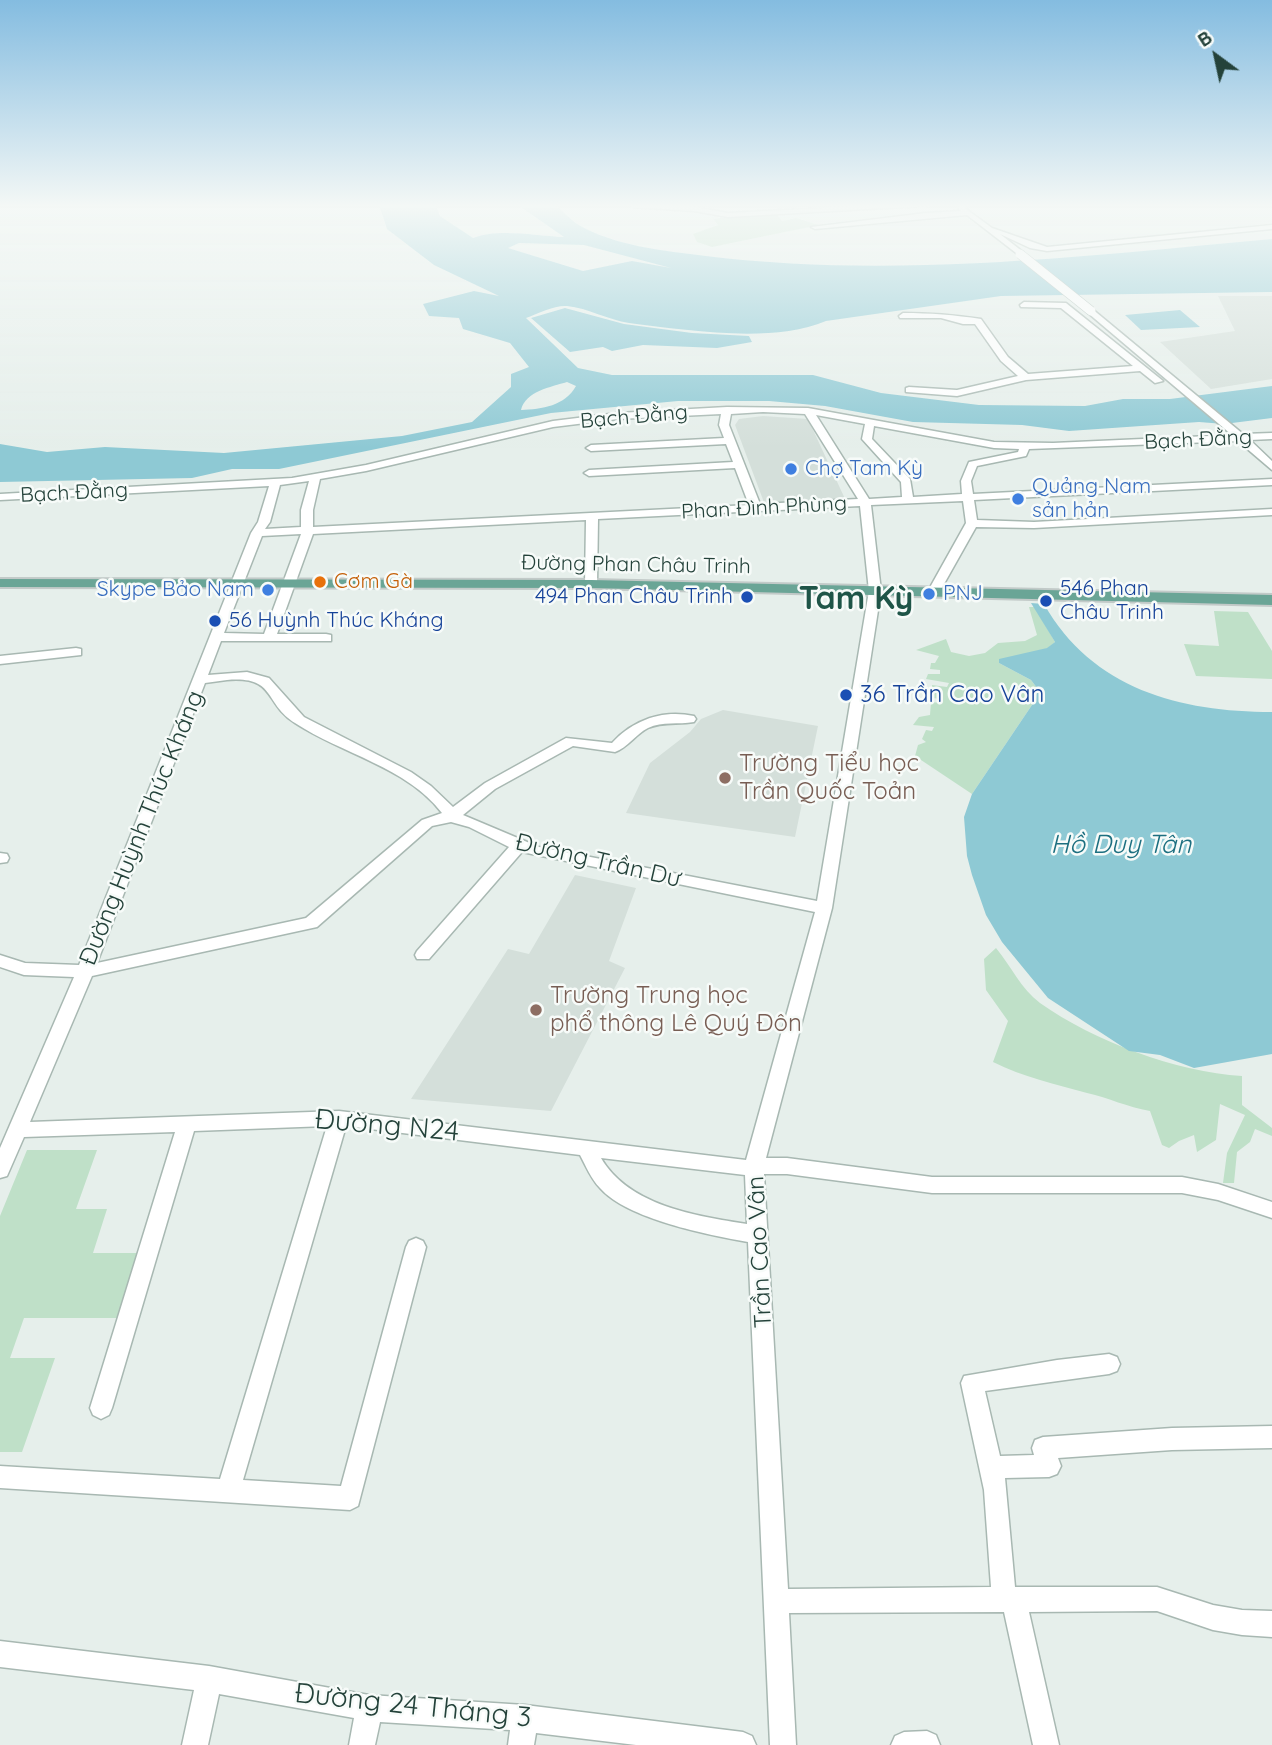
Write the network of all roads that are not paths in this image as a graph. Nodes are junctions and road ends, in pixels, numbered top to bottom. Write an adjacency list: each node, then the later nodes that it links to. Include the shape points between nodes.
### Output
1 (1059, 285): 5 (street, bridge)
2 (1024, 305): 3 (street, via 1059,303)
3 (1069, 309): 6 (street); 9 (street, via 1097,308 1173,369)
4 (903, 316): 8 (street, via 941,315 978,321 1000,356)
5 (1132, 345): 6 (street); 9 (street)
6 (1115, 347): 7 (street)
7 (1142, 368): 8 (street); 10 (street)
8 (1026, 377): 11 (street, via 957,393)
9 (1173, 379): 16 (street)
10 (1158, 381)
11 (909, 390)
12 (727, 410): 13 (street, Bạch Đằng); 19 (street, via 724,425); 25 (street, Bạch Đằng, via 553,424)
13 (808, 411): 14 (street, Bạch Đằng); 30 (street, Trần Cao Vân)
14 (870, 423): 20 (street, Bạch Đằng); 31 (street, via 867,439 906,481)
15 (1272, 425): 16 (street)
16 (1231, 428): 18 (street)
17 (1272, 436): 18 (street, Bạch Đằng)
18 (1241, 439): 20 (street, Bạch Đằng); 23 (street)
19 (730, 441): 21 (street); 22 (street)
20 (1025, 446): 29 (street, via 1023,454 973,464 965,481)
21 (591, 448)
22 (739, 465): 24 (street); 32 (street)
23 (1272, 467)
24 (589, 473)
25 (314, 477): 27 (street, Bạch Đằng); 37 (street)
26 (1272, 482): 29 (street, Phan Đình Phùng)
27 (275, 483): 28 (street, Bạch Đằng); 36 (street, Đường Huỳnh Thúc Kháng)
28 (0, 497)
29 (970, 499): 31 (street, Phan Đình Phùng); 35 (street)
30 (865, 502): 31 (street, Phan Đình Phùng); 32 (street, Phan Đình Phùng); 42 (street, Trần Cao Vân)
31 (908, 502)
32 (756, 509): 34 (street, Phan Đình Phùng)
33 (1272, 512): 35 (street, via 1034,525)
34 (592, 518): 37 (street, Phan Đình Phùng); 39 (street)
35 (972, 523): 43 (street)
36 (257, 533): 37 (street, Phan Đình Phùng); 40 (street, Đường Huỳnh Thúc Kháng)
37 (306, 533): 41 (street)
38 (0, 583): 40 (main road, Đường Phan Châu Trinh)
39 (591, 584): 41 (main road, Đường Phan Châu Trinh); 42 (main road, Đường Phan Châu Trinh)
40 (238, 586): 41 (main road, Đường Phan Châu Trinh); 45 (street, Đường Huỳnh Thúc Kháng)
41 (288, 586): 46 (street)
42 (876, 591): 43 (main road, Đường Phan Châu Trinh); 54 (street, Trần Cao Vân)
43 (934, 591): 44 (main road, Đường Phan Châu Trinh)
44 (1272, 600)
45 (217, 637): 46 (street); 50 (street, Đường Huỳnh Thúc Kháng)
46 (269, 637): 47 (street)
47 (326, 638)
48 (76, 652): 49 (street)
49 (0, 660)
50 (200, 680): 52 (street, via 258,677 299,720 424,786 446,804); 57 (street, Đường Huỳnh Thúc Kháng)
51 (690, 719): 52 (street, via 654,719 627,733 615,748 570,741 490,786)
52 (452, 816): 53 (street, Đường Trần Dư); 57 (street, via 427,822 311,923)
53 (519, 846): 54 (street, Đường Trần Dư); 55 (street)
54 (824, 908): 62 (street, Trần Cao Vân)
55 (424, 955)
56 (0, 961): 57 (street, via 24,969)
57 (85, 971): 60 (street, Đường Huỳnh Thúc Kháng)
58 (339, 1118): 59 (street, Đường N24); 61 (street, Đường N24); 72 (street)
59 (187, 1122): 60 (street, Đường N24); 68 (street)
60 (17, 1130): 63 (street, Đường Huỳnh Thúc Kháng)
61 (586, 1148): 62 (street, Đường N24); 65 (street, via 609,1185 638,1202 703,1225)
62 (755, 1168): 64 (street, Đường N24, via 787,1166 932,1185 1182,1185); 65 (street, Trần Cao Vân)
63 (0, 1170)
64 (1272, 1210)
65 (759, 1235): 74 (street, Trần Cao Vân)
66 (416, 1247): 72 (street, via 350,1498)
67 (1109, 1364): 70 (street, via 1051,1368 972,1382)
68 (101, 1408)
69 (1272, 1437): 70 (street, via 1043,1448 1049,1466)
70 (991, 1467): 73 (street)
71 (0, 1477): 72 (street)
72 (228, 1490)
73 (1009, 1599): 74 (street); 75 (street, via 1157,1598 1187,1611); 87 (street)
74 (777, 1601): 85 (street, Trần Cao Vân)
75 (1272, 1624)
76 (0, 1654): 77 (street, Đường 24 Tháng 3)
77 (209, 1679): 78 (street, Đường 24 Tháng 3); 81 (street)
78 (369, 1708): 79 (street, Đường 24 Tháng 3); 82 (street)
79 (525, 1718): 83 (street); 84 (street, Đường 24 Tháng 3)
80 (927, 1744): 86 (street)
81 (195, 1745)
82 (362, 1745)
83 (521, 1745)
84 (744, 1745)
85 (783, 1745)
86 (904, 1745)
87 (1046, 1745)

